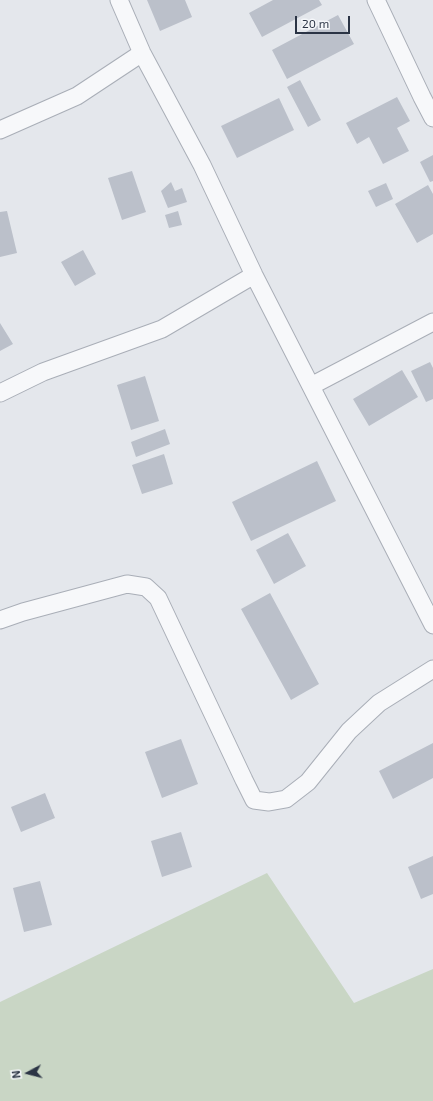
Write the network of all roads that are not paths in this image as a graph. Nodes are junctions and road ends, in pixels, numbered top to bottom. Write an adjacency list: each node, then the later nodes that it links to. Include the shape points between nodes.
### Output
1 (119, 0): 3 (street)
2 (376, 0): 4 (street)
3 (142, 53): 6 (street, via 77,96); 7 (street, via 202,165)
4 (427, 98): 5 (street)
5 (433, 118)
6 (0, 130)
7 (254, 275): 9 (street); 10 (street, via 162,329 43,372)
8 (433, 322): 9 (street)
9 (311, 386): 12 (street)
10 (0, 393)
11 (0, 620): 13 (street, via 127,584 146,587 158,598 254,800 269,802 286,800 308,782 349,731 379,703)
12 (433, 626)
13 (433, 669)

